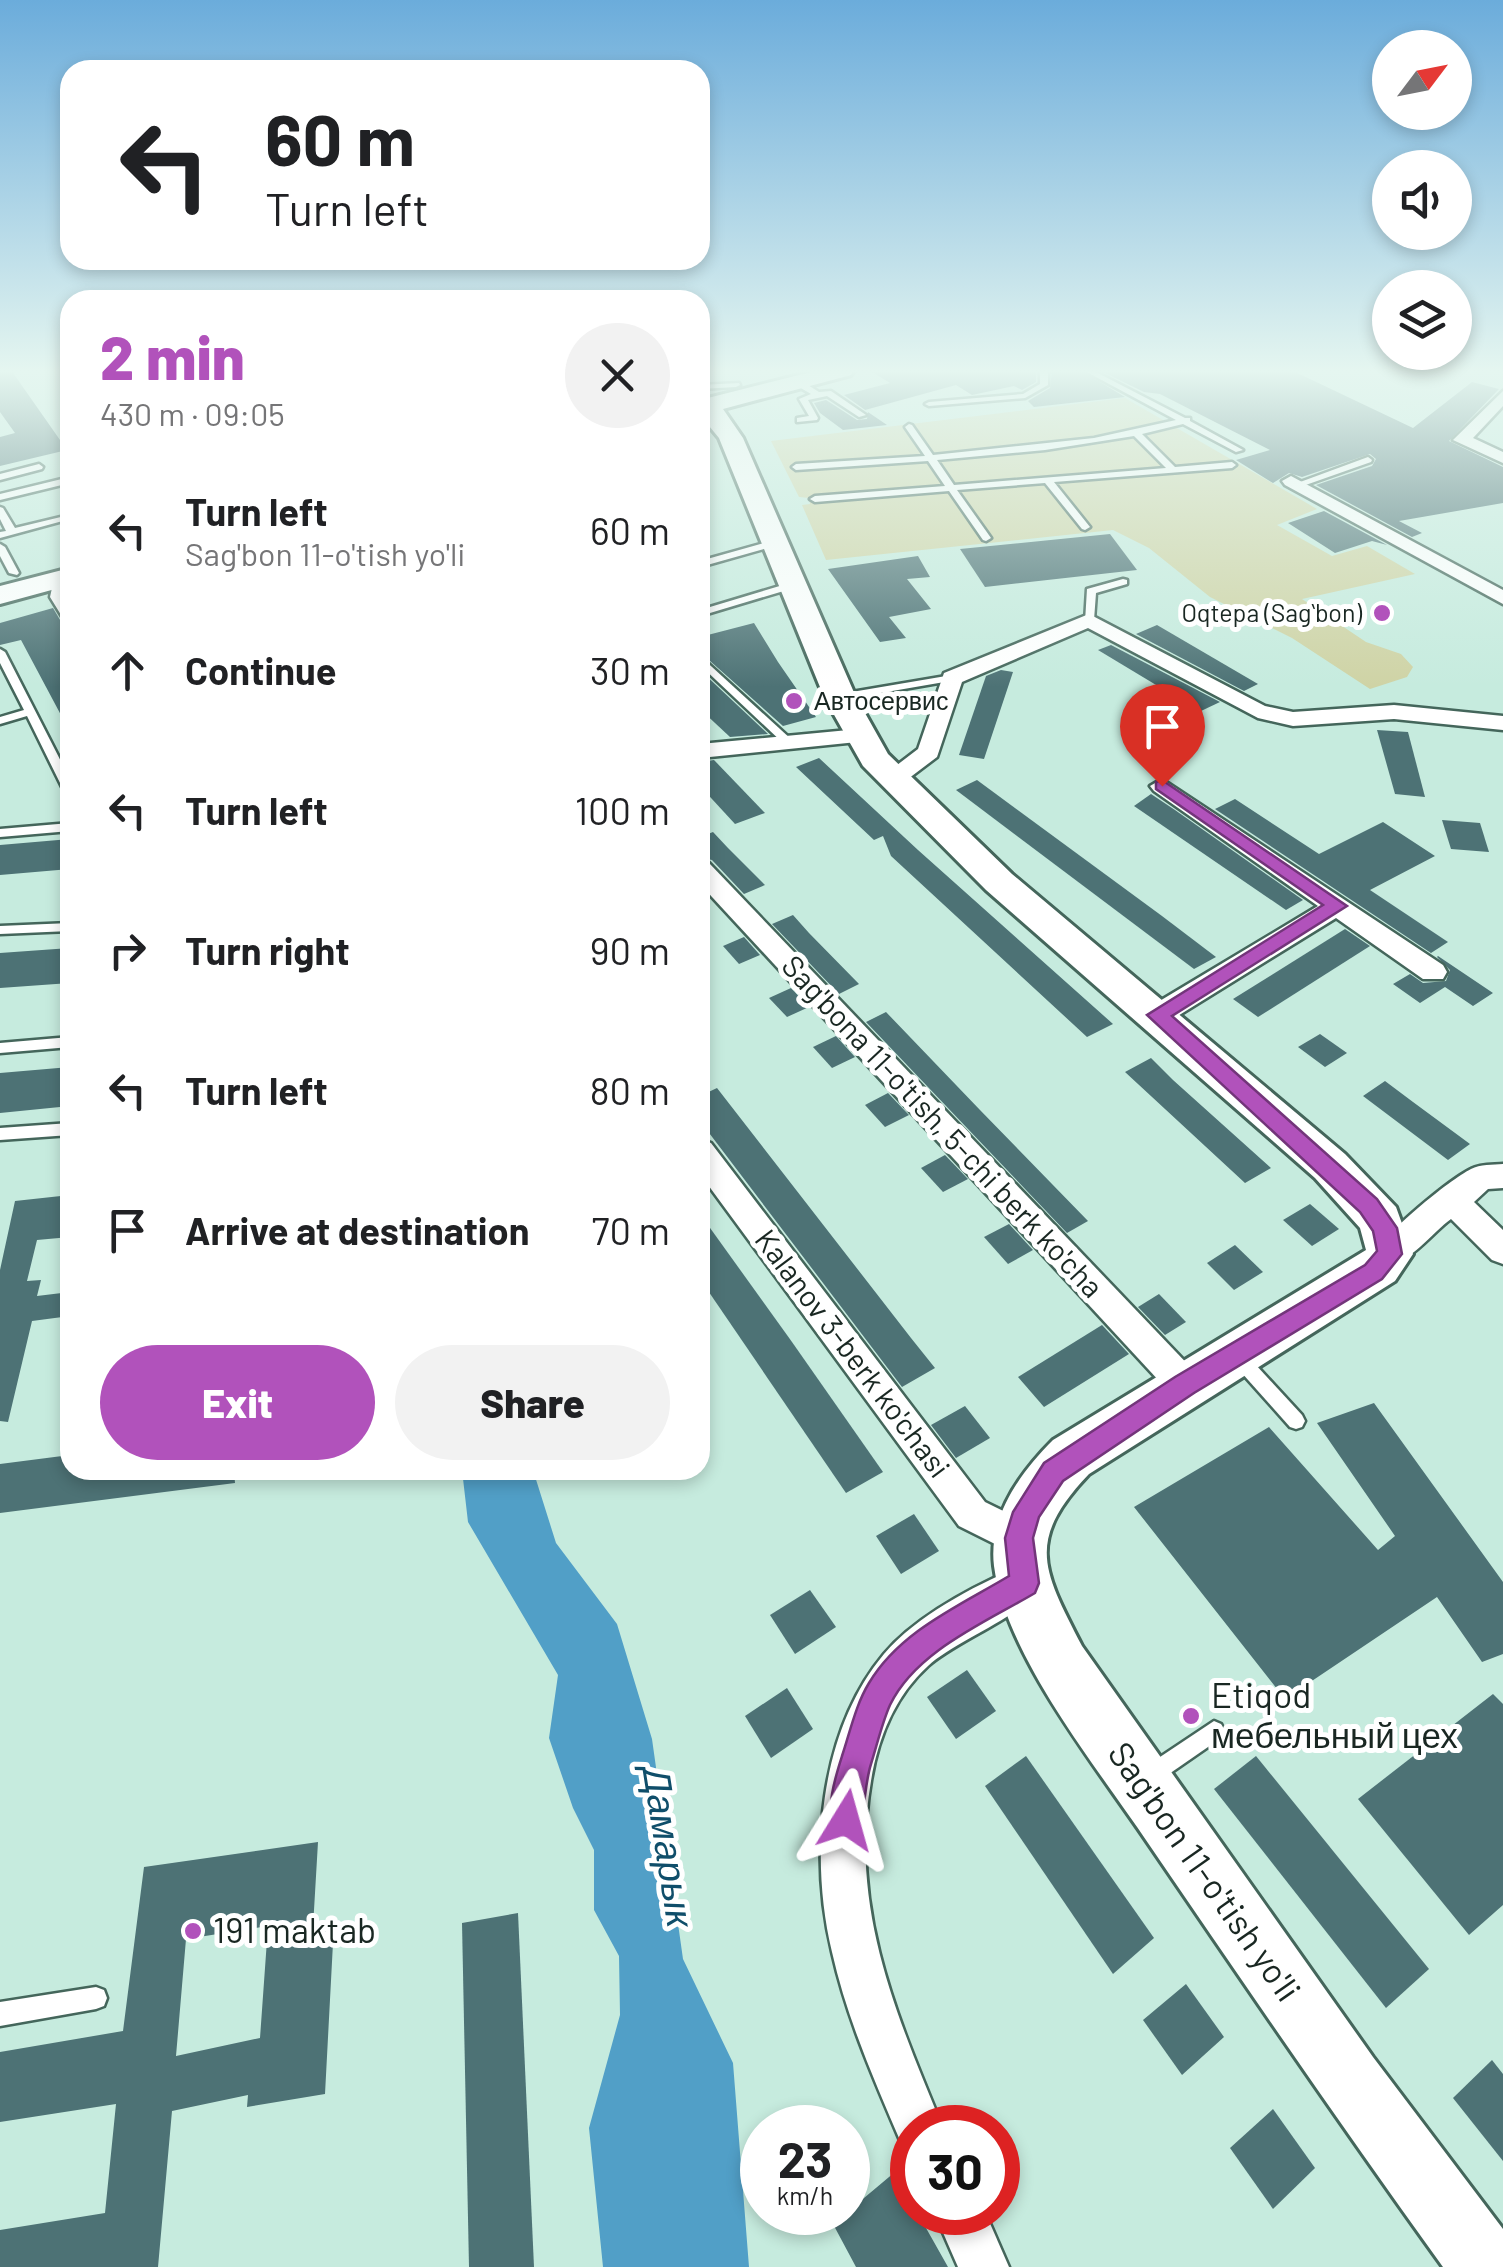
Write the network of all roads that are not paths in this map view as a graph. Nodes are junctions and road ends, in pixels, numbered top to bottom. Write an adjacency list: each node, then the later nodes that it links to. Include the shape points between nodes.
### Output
1 (747, 476): 16 (main road)
2 (943, 476): 8 (lane)
3 (1095, 476): 5 (lane)
4 (1317, 476): 7 (lane)
5 (1047, 480): 8 (lane); 13 (lane)
6 (60, 482): 9 (lane)
7 (1294, 483): 23 (street)
8 (951, 487): 10 (lane); 15 (lane)
9 (0, 496)
10 (815, 499)
11 (0, 510): 14 (lane)
12 (60, 520): 14 (lane)
13 (1085, 527)
14 (6, 534)
15 (986, 538)
16 (775, 543): 18 (lane); 22 (main road)
17 (0, 548): 20 (lane)
18 (710, 561)
19 (60, 572): 20 (main road)
20 (5, 581)
21 (1123, 582): 25 (lane, via 1091,591)
22 (794, 585): 24 (lane); 29 (main road)
23 (1503, 598)
24 (710, 610)
25 (1089, 620): 28 (street); 32 (street, via 1258,711 1294,719 1394,712)
26 (0, 652): 30 (lane)
27 (710, 668): 34 (lane)
28 (952, 678): 29 (lane); 37 (street, via 928,752)
29 (840, 697): 33 (main road)
30 (29, 712): 31 (lane); 36 (lane)
31 (0, 721)
32 (1503, 723)
33 (859, 736): 34 (street); 37 (main road)
34 (788, 742): 35 (street)
35 (710, 750)
36 (60, 772)
37 (892, 780): 46 (main road, via 999,882)
38 (1162, 786): 42 (street)
39 (60, 829): 40 (lane)
40 (0, 833)
41 (710, 880): 57 (street, Sag'bona 11-o'tish, 5-chi berk ko'cha)
42 (1337, 906): 45 (street); 46 (street)
43 (60, 927): 44 (lane)
44 (0, 930)
45 (1433, 972)
46 (1158, 1015): 54 (main road)
47 (60, 1043): 48 (lane)
48 (0, 1048)
49 (60, 1130): 50 (lane)
50 (0, 1134)
51 (710, 1164): 59 (street, Kalanov 3-berk ko'chasi, via 972,1514)
52 (1503, 1176): 53 (street, via 1480,1178)
53 (1456, 1204): 54 (street); 55 (street)
54 (1401, 1240): 56 (main road, via 1373,1272)
55 (1503, 1251)
56 (1236, 1354): 57 (main road); 58 (lane)
57 (1184, 1385): 59 (main road, via 1071,1457 1039,1490)
58 (1296, 1421)
59 (1022, 1560): 61 (main road, Sag'bon 11-o'tish yo'li, via 1062,1666); 64 (street, via 898,1667 878,1696 852,1774 845,1885 853,1947)
60 (1214, 1731): 61 (lane)
61 (1142, 1781): 67 (main road, Sag'bon 11-o'tish yo'li, via 1350,2082)
62 (96, 1998): 63 (lane)
63 (0, 2014)
64 (911, 2105)
65 (969, 2235): 66 (street)
66 (984, 2267)
67 (1488, 2267)

